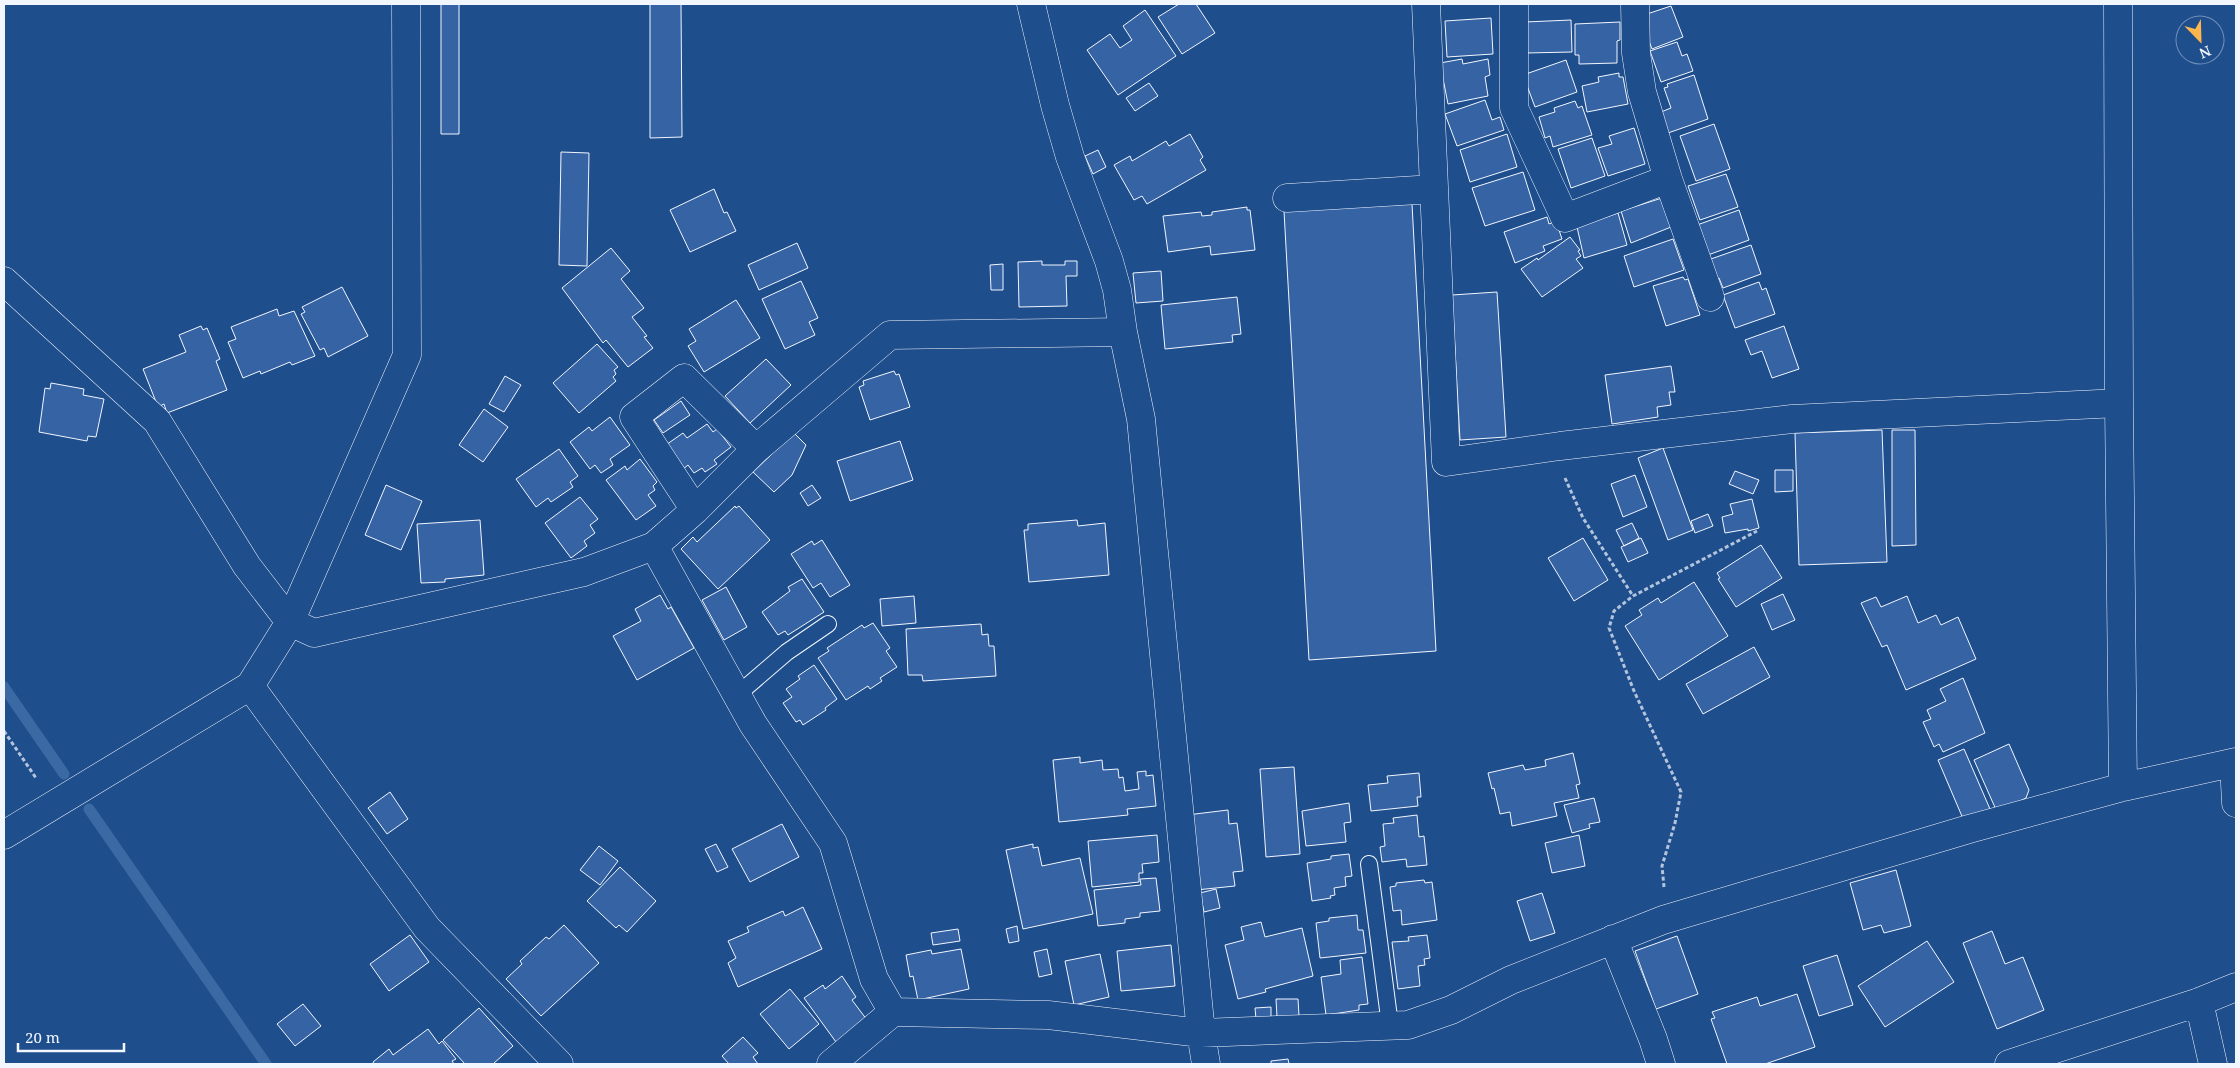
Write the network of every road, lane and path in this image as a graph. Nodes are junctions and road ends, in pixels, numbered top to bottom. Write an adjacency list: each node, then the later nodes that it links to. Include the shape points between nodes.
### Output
1 (406, 4): 20 (street, via 407,355)
2 (1031, 4): 12 (street, via 1070,157 1114,280)
3 (1426, 4): 8 (street)
4 (1514, 4): 7 (street, via 1514,108 1564,218)
5 (1634, 4): 7 (street, via 1642,92)
6 (2118, 4): 13 (street)
7 (1668, 179): 11 (street)
8 (1434, 190): 9 (street); 14 (street, via 1446,462)
9 (1287, 198)
10 (4, 281): 20 (street, via 156,421 247,566)
11 (1710, 297)
12 (1123, 332): 15 (street, via 890,335); 37 (street, via 1141,419)
13 (2119, 403): 14 (street, via 1792,418); 26 (street)
14 (1560, 446): 19 (path, via 1565,480 1583,518)
15 (756, 449): 16 (street); 16 (street, via 684,378 634,417)
16 (695, 510): 18 (street)
17 (1757, 531): 19 (path)
18 (654, 546): 20 (street, via 584,572 314,634); 23 (street)
19 (1633, 596): 31 (path, via 1614,611 1609,628 1634,691 1682,792 1676,824 1662,866)
20 (290, 622): 22 (street)
21 (828, 624): 23 (lane, via 787,652)
22 (250, 686): 28 (street); 38 (street, via 427,928)
23 (737, 695): 35 (street, via 833,843 874,979)
24 (4, 731): 28 (path)
25 (2235, 763): 26 (street); 27 (street)
26 (2123, 787): 31 (street)
27 (2236, 803)
28 (54, 806): 29 (street)
29 (4, 835)
30 (1369, 864): 36 (lane)
31 (1663, 920): 32 (street)
32 (1613, 939): 36 (street, via 1511,980 1451,1010 1408,1025); 41 (street)
33 (2236, 987): 34 (street)
34 (2199, 1002): 42 (street); 43 (street)
35 (893, 1012): 37 (street, via 1048,1015); 39 (street)
36 (1390, 1025): 37 (street)
37 (1201, 1033): 40 (street)
38 (559, 1064)
39 (832, 1064)
40 (1206, 1064)
41 (1661, 1064)
42 (2009, 1064)
43 (2213, 1064)

